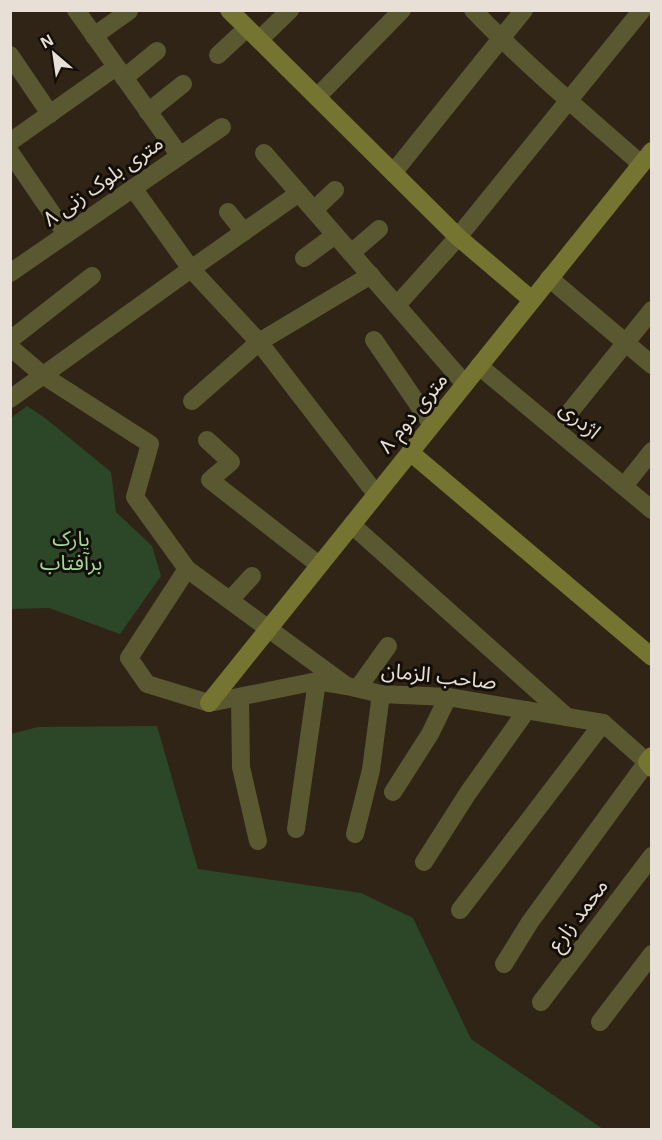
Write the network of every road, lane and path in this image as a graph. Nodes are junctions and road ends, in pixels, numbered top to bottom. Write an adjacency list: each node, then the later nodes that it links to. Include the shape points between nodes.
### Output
1 (76, 10): 10 (street)
2 (230, 10): 9 (street)
3 (290, 10): 9 (street)
4 (402, 10): 17 (street)
5 (473, 10): 11 (street)
6 (524, 10): 11 (street)
7 (642, 10): 18 (street)
8 (129, 11): 10 (street)
9 (253, 34): 14 (street); 17 (street)
10 (94, 36): 15 (street)
11 (501, 40): 18 (street); 27 (street)
12 (157, 51): 15 (street)
13 (10, 54): 20 (street)
14 (218, 54)
15 (120, 73): 19 (street); 20 (street)
16 (183, 84): 19 (street)
17 (317, 98): 27 (street)
18 (569, 101): 26 (street); 37 (street)
19 (148, 112): 25 (street)
20 (50, 114): 22 (street)
21 (222, 127): 25 (street, ۸ متری بلوک زنی)
22 (10, 142)
23 (10, 152): 35 (street)
24 (264, 153): 30 (street)
25 (180, 156): 28 (street, ۸ متری بلوک زنی)
26 (646, 157): 44 (street, ۸ متری دوم)
27 (393, 173): 37 (street)
28 (133, 188): 35 (street, ۸ متری بلوک زنی); 40 (street)
29 (335, 190): 31 (street)
30 (299, 193): 31 (street); 34 (street)
31 (314, 210): 36 (street)
32 (228, 212): 34 (street)
33 (379, 229): 38 (street)
34 (244, 232): 40 (street)
35 (66, 234): 41 (street, ۸ متری بلوک زنی)
36 (335, 234): 38 (street); 39 (street)
37 (458, 237): 45 (street); 46 (street)
38 (351, 253): 42 (street)
39 (304, 258)
40 (191, 269): 50 (street); 55 (street)
41 (10, 273)
42 (371, 275): 46 (street); 50 (street)
43 (92, 276): 48 (street)
44 (549, 278): 45 (street, ۸ متری دوم); 51 (street)
45 (532, 300): 54 (street, ۸ متری دوم)
46 (397, 305): 56 (street)
47 (651, 310): 51 (street)
48 (10, 340)
49 (374, 340): 59 (street)
50 (259, 342): 58 (street); 65 (street)
51 (626, 343): 53 (street); 60 (street)
52 (10, 347): 55 (street)
53 (651, 365)
54 (479, 366): 56 (street, ۸ متری دوم); 60 (street, اژدری)
55 (44, 376): 57 (street); 69 (street, via 150,444 135,497)
56 (465, 384): 59 (street, ۸ متری دوم)
57 (10, 399)
58 (192, 401)
59 (432, 425): 63 (street, ۸ متری دوم)
60 (555, 429): 64 (street, اژدری)
61 (207, 440): 68 (street, via 231,462 210,480)
62 (651, 451): 64 (street)
63 (410, 452): 65 (street, ۸ متری دوم); 74 (street)
64 (624, 486): 66 (street, اژدری)
65 (376, 494): 67 (street, ۸ متری دوم)
66 (651, 510)
67 (352, 525): 68 (street, ۸ متری دوم); 82 (street)
68 (319, 565): 72 (street, ۸ متری دوم)
69 (187, 569): 71 (street); 80 (street, via 129,658 147,684)
70 (252, 576): 71 (street)
71 (230, 600): 72 (street)
72 (268, 629): 76 (street); 80 (street, ۸ متری دوم)
73 (388, 646): 76 (street)
74 (651, 657)
75 (317, 681): 76 (street, صاحب الزمان); 79 (street); 86 (street)
76 (352, 687): 77 (street, صاحب الزمان)
77 (381, 694): 78 (street, صاحب الزمان); 87 (street, via 371,770)
78 (448, 697): 81 (street, صاحب الزمان); 85 (street)
79 (240, 698): 80 (street); 88 (street, via 241,767)
80 (209, 703)
81 (527, 710): 82 (street, صاحب الزمان); 90 (street)
82 (567, 717): 83 (street)
83 (603, 723): 84 (street); 92 (street)
84 (650, 762): 94 (street, via 530,922)
85 (393, 792)
86 (296, 829)
87 (356, 834)
88 (258, 841)
89 (651, 856): 91 (street, محمد زارع)
90 (424, 862)
91 (645, 877): 95 (street, محمد زارع)
92 (460, 910)
93 (651, 954): 96 (street)
94 (504, 964)
95 (541, 1002)
96 (600, 1022)

